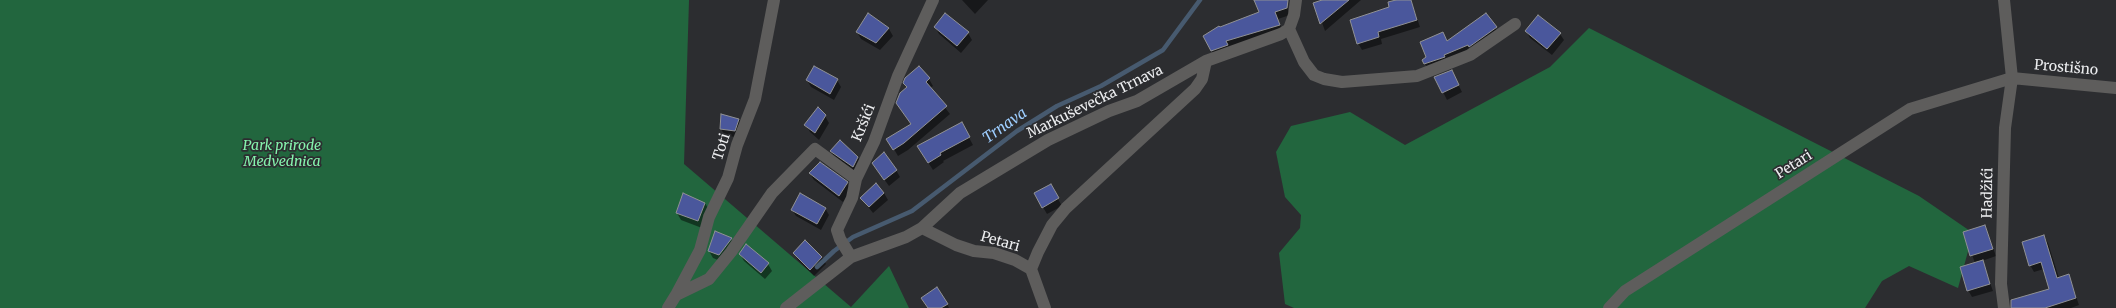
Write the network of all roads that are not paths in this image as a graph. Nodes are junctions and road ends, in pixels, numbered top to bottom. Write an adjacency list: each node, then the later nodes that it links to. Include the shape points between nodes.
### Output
1 (774, 0): 14 (street, Toti, via 755,99 737,145 728,178 709,217 700,250)
2 (934, 0): 10 (street, Kršići, via 898,76 874,142)
3 (1296, 0): 6 (street)
4 (2004, 0): 8 (street, Hadžići)
5 (1515, 24): 6 (street, via 1470,55 1417,76 1342,82 1314,75 1304,62)
6 (1290, 29): 7 (street, Markuševečka Trnava)
7 (1206, 61): 11 (street, Markuševečka Trnava, via 1137,101 1109,111 1017,158 960,194); 13 (street, via 1202,79 1195,89 1066,208 1052,225)
8 (2012, 78): 9 (street, Prostišno); 18 (street, Petari, via 1910,108 1625,291); 19 (street, Hadžići, via 2005,128 2001,284)
9 (2116, 88)
10 (856, 179): 12 (street, Kršići, via 852,198 837,230); 14 (street, via 815,149 772,193 709,279)
11 (922, 228): 12 (street, via 906,237); 13 (street, Petari, via 956,245 974,251 994,253)
12 (846, 248): 16 (street)
13 (1031, 269): 17 (street, Petari)
14 (676, 295): 15 (street, Toti)
15 (668, 308)
16 (786, 308)
17 (1045, 308)
18 (1609, 308)
19 (2004, 308)

